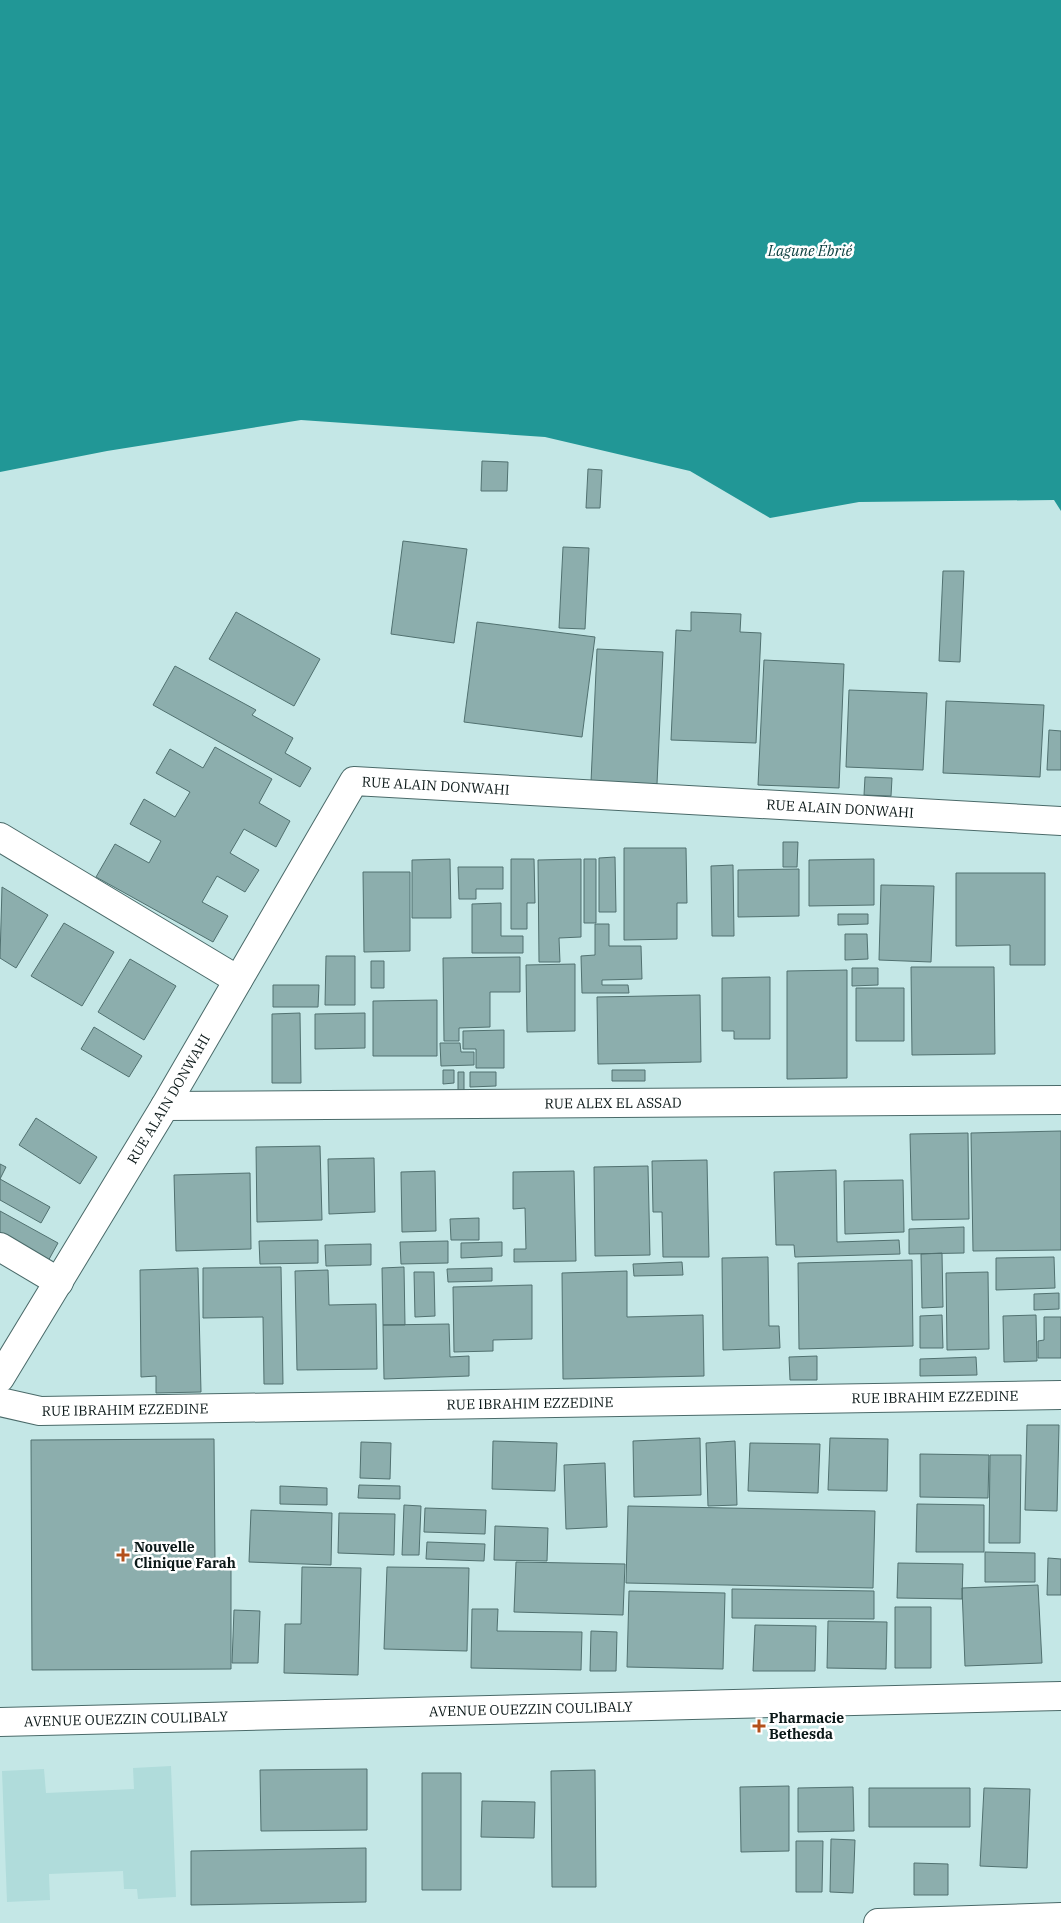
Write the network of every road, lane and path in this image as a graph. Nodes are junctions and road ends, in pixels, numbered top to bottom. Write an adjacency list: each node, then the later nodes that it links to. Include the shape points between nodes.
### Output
1 (1061, 821): 3 (street, RUE ALAIN DONWAHI, via 354,782)
2 (0, 837): 3 (street)
3 (238, 980): 5 (street, RUE ALAIN DONWAHI)
4 (1061, 1100): 5 (street, RUE ALEX EL ASSAD)
5 (165, 1106): 7 (street, RUE ALAIN DONWAHI)
6 (0, 1247): 7 (street)
7 (59, 1294): 8 (street, RUE ALAIN DONWAHI)
8 (0, 1378)
9 (1061, 1395): 10 (street, RUE IBRAHIM EZZEDINE, via 40,1411)
10 (0, 1402)
11 (1061, 1696): 12 (street, AVENUE OUEZZIN COULIBALY)
12 (0, 1722)
13 (1061, 1917): 14 (street)
14 (878, 1923)

